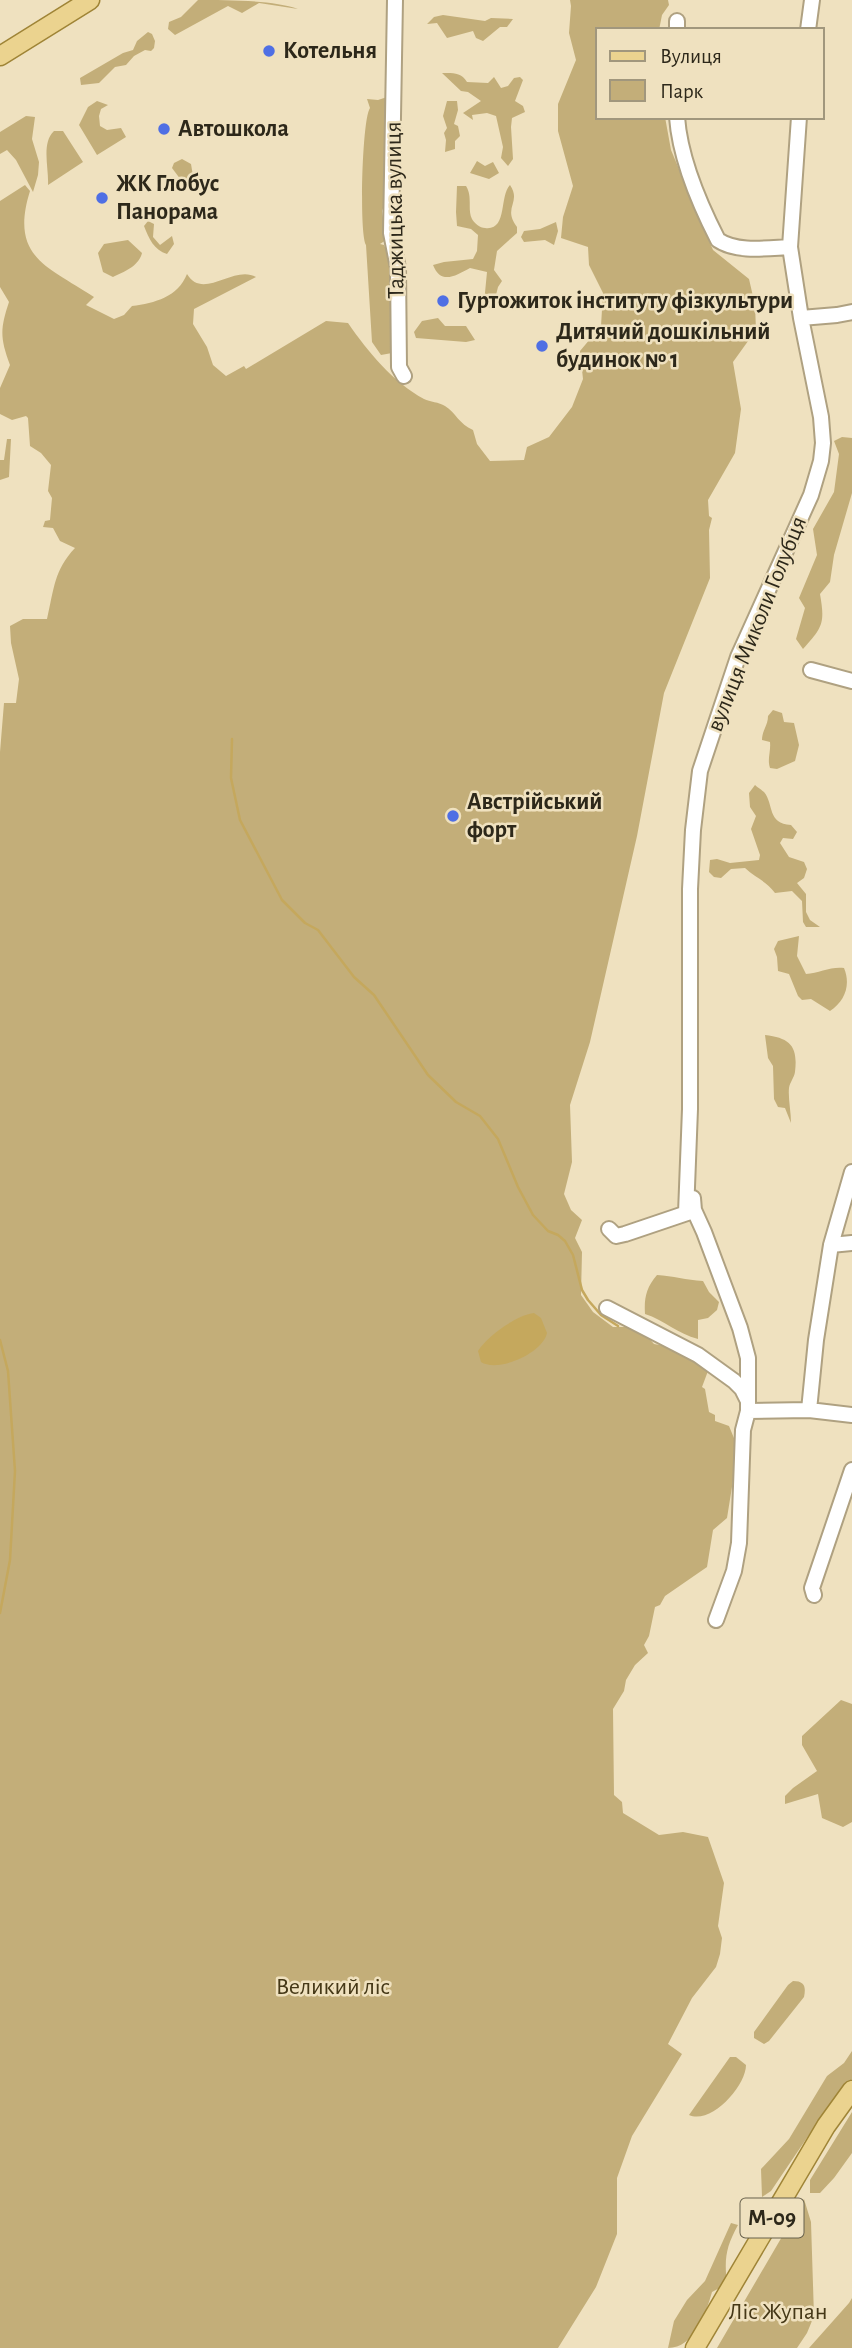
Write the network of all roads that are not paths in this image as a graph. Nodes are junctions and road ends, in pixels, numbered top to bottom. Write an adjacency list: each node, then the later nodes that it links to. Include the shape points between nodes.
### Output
1 (90, 0): 5 (main road)
2 (395, 0): 11 (street, Таджицька вулиця, via 391,233 398,268 399,367)
3 (812, 0): 4 (street)
4 (808, 28)
5 (0, 56)
6 (677, 119): 8 (street, via 693,183 718,240 741,247)
7 (800, 119): 8 (street, вулиця Миколи Голубця)
8 (790, 247): 10 (street, вулиця Миколи Голубця)
9 (852, 312): 10 (street)
10 (801, 318): 15 (street, вулиця Миколи Голубця, via 821,417 821,461 811,495 738,657 697,790 691,888)
11 (404, 376)
12 (811, 670): 13 (street)
13 (852, 681)
14 (852, 1172): 18 (street)
15 (690, 1212): 16 (street, via 616,1236); 21 (street, вулиця Миколи Голубця, via 704,1232 746,1346)
16 (609, 1229)
17 (852, 1243): 18 (street)
18 (831, 1245): 20 (street)
19 (607, 1308): 21 (street, via 680,1345 734,1381 747,1398)
20 (809, 1410): 21 (street); 22 (street)
21 (748, 1411): 25 (street, вулиця Миколи Голубця, via 739,1543)
22 (852, 1415)
23 (852, 1470): 24 (street, via 812,1587)
24 (814, 1595)
25 (716, 1620)
26 (852, 2090): 27 (main road, М-09)
27 (695, 2348)

